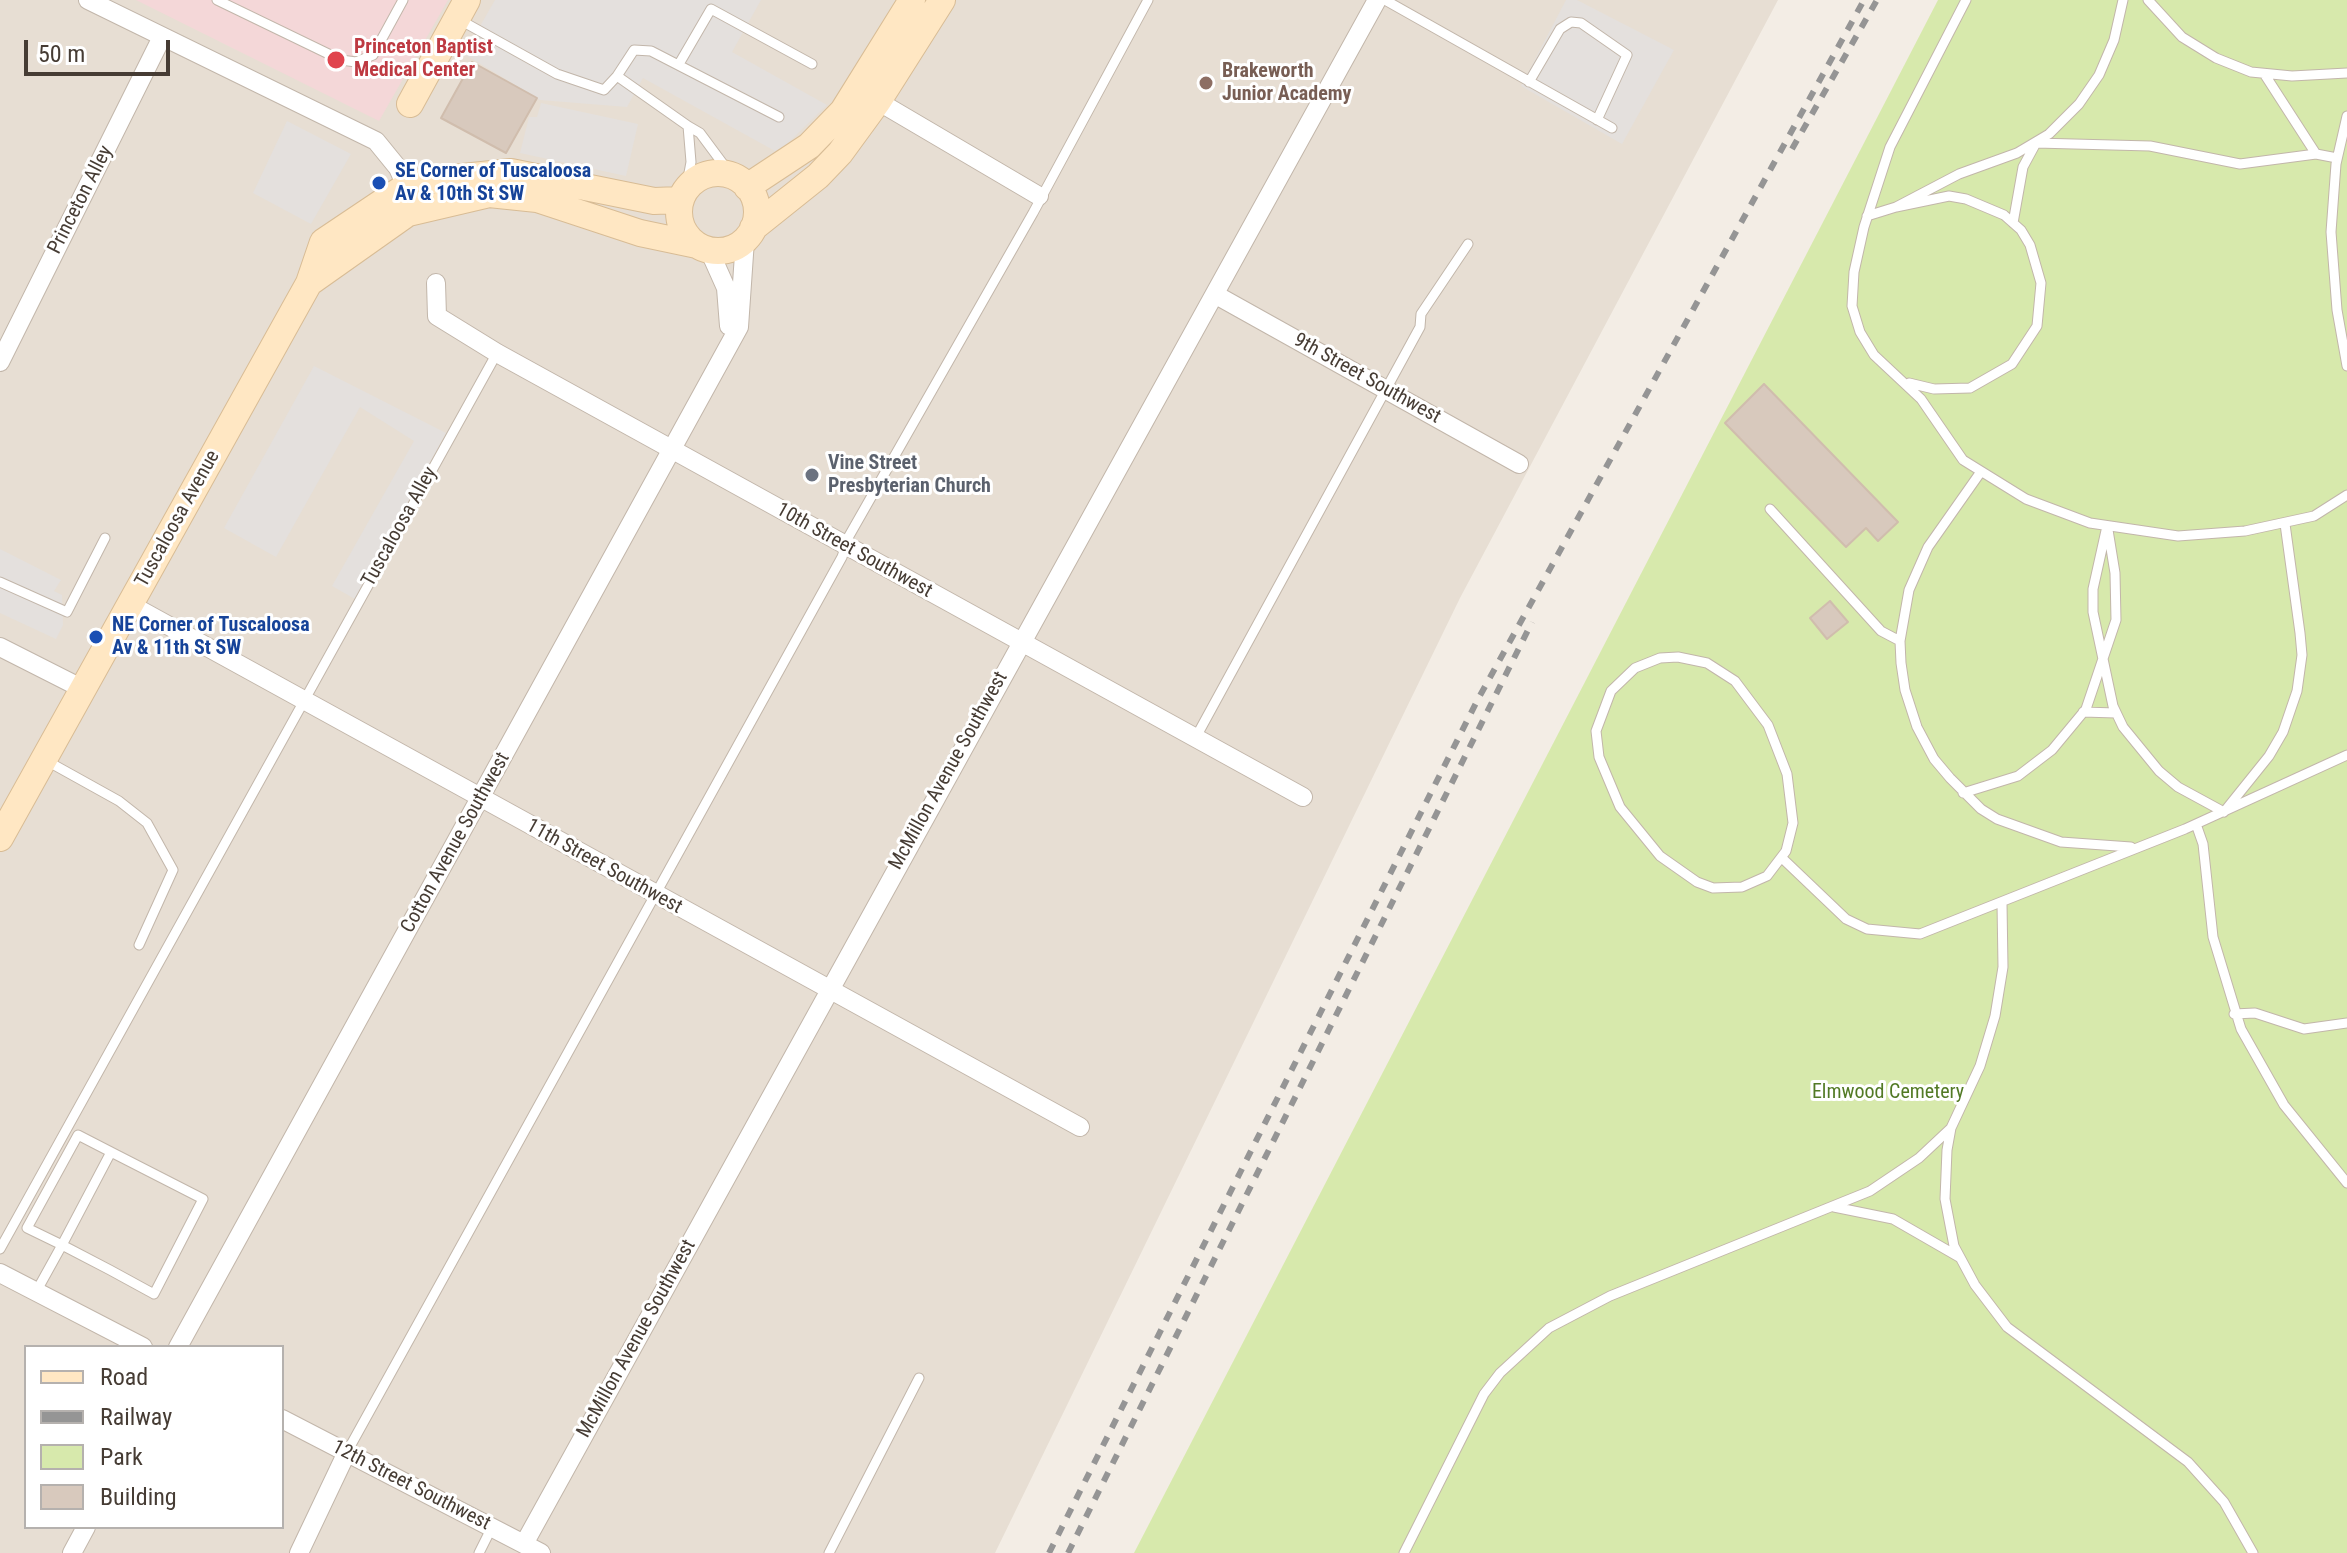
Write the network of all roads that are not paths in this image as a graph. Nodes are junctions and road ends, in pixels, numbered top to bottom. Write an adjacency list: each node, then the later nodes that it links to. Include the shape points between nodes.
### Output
1 (88, 0): 13 (street)
2 (217, 0): 3 (lane, via 341,60 356,62 373,55)
3 (403, 0)
4 (912, 0): 20 (street)
5 (942, 0): 20 (street)
6 (1148, 0): 32 (lane)
7 (1377, 0): 41 (street, McMillon Avenue Southwest)
8 (1385, 0): 19 (lane)
9 (1966, 0): 35 (lane, via 1890,147)
10 (2123, 0): 27 (lane, via 2099,75 2072,111)
11 (2148, 0): 17 (lane, via 2198,48)
12 (462, 9): 18 (lane, via 557,74 604,90); 21 (street)
13 (162, 37): 33 (street, via 376,141 398,168); 44 (street, Princeton Alley)
14 (679, 64): 15 (lane, via 711,9); 18 (lane, via 651,51 634,50); 23 (lane)
15 (812, 64)
16 (2347, 73): 17 (lane)
17 (2265, 75): 28 (lane)
18 (617, 76): 25 (lane)
19 (1529, 82): 24 (lane); 24 (lane, via 1560,29 1581,23 1627,55)
20 (868, 96): 30 (street, via 809,146); 32 (street); 37 (street, via 818,176)
21 (410, 104)
22 (2347, 116): 29 (lane)
23 (779, 117)
24 (1597, 120): 26 (lane)
25 (688, 126): 30 (lane); 31 (lane, via 691,162)
26 (1612, 128)
27 (2036, 143): 28 (lane, via 2150,146 2240,164); 34 (lane); 36 (lane, via 2023,167)
28 (2316, 154): 29 (lane)
29 (2337, 158): 45 (lane, via 2332,247)
30 (740, 181): 31 (street, via 707,175); 37 (street, via 756,204)
31 (683, 195): 33 (street, via 654,201 511,172 424,181); 39 (street, via 681,226)
32 (1039, 196): 56 (lane)
33 (411, 199): 39 (street, via 489,194 537,199); 58 (street, Tuscaloosa Avenue, via 323,242 309,283)
34 (1896, 207): 35 (lane); 36 (lane, via 1958,197)
35 (1867, 216): 46 (lane, via 1852,291 1855,318 1874,355)
36 (2013, 223): 46 (lane, via 2035,256 2041,283 2037,326 2022,352 1998,374 1970,388 1934,389)
37 (749, 234): 39 (street, via 735,247); 42 (street, Cotton Avenue Southwest, via 739,327)
38 (1468, 244): 47 (lane, via 1421,314 1420,327)
39 (703, 248): 42 (street, via 726,288)
40 (436, 283): 43 (street, 10th Street Southwest, via 437,316)
41 (1216, 295): 47 (street, 9th Street Southwest); 60 (street, McMillon Avenue Southwest)
42 (732, 337): 48 (street, Cotton Avenue Southwest)
43 (497, 353): 48 (street, 10th Street Southwest); 64 (lane, Tuscaloosa Alley)
44 (0, 362)
45 (2347, 366)
46 (1905, 382): 50 (lane, via 1952,448)
47 (1384, 389): 49 (street, 9th Street Southwest); 67 (lane)
48 (672, 450): 56 (street, 10th Street Southwest); 72 (street, Cotton Avenue Southwest)
49 (1519, 464)
50 (1980, 473): 54 (lane, via 2026,499); 59 (lane, via 1941,525 1917,569)
51 (2346, 497): 53 (lane, via 2314,516)
52 (1770, 509): 59 (lane, via 1881,631)
53 (2285, 524): 54 (lane, via 2178,536); 73 (lane, via 2302,655 2297,691 2269,756)
54 (2107, 526): 62 (lane, via 2093,589); 62 (lane, via 2117,608)
55 (105, 538): 57 (lane, via 67,612)
56 (845, 546): 60 (street, 10th Street Southwest); 78 (lane)
57 (0, 582)
58 (131, 605): 63 (street, Tuscaloosa Avenue); 64 (street, 11th Street Southwest)
59 (1900, 641): 70 (lane, via 1905,690 1917,727 1934,759)
60 (1020, 642): 67 (street, 10th Street Southwest); 81 (street, McMillon Avenue Southwest)
61 (0, 647): 63 (street)
62 (2102, 667): 65 (lane); 66 (lane)
63 (83, 689): 69 (street, Tuscaloosa Avenue)
64 (303, 701): 72 (street, 11th Street Southwest); 90 (lane, Tuscaloosa Alley)
65 (2083, 712): 66 (lane); 70 (lane, via 2052,750 2018,776)
66 (2116, 713): 73 (lane, via 2159,771)
67 (1196, 737): 71 (street, 10th Street Southwest)
68 (2347, 755): 73 (lane)
69 (44, 760): 75 (street, Tuscaloosa Avenue); 80 (lane, via 116,798 147,823 173,870)
70 (1963, 793): 76 (lane, via 1997,819 2037,836 2086,846)
71 (1303, 797)
72 (481, 799): 78 (street, 11th Street Southwest); 95 (street, Cotton Avenue Southwest)
73 (2224, 812): 74 (lane)
74 (2196, 824): 76 (lane); 82 (lane, via 2203,844 2208,913)
75 (0, 838)
76 (2141, 846): 79 (lane)
77 (1782, 858): 77 (lane, via 1793,823 1787,774 1768,725 1735,681 1707,663 1678,657 1649,661 1622,678 1605,702 1596,745 1612,791 1645,842 1681,872 1713,888 1755,883); 79 (lane, via 1846,919 1895,935 1920,934)
78 (653, 895): 81 (street, 11th Street Southwest); 98 (lane)
79 (2002, 903): 85 (lane, via 2003,967 1995,1016 1980,1066)
80 (139, 945)
81 (828, 988): 84 (street, 11th Street Southwest); 101 (street, McMillon Avenue Southwest)
82 (2234, 1014): 83 (lane, via 2255,1013 2304,1029); 87 (lane, via 2284,1105)
83 (2347, 1023)
84 (1080, 1127)
85 (1951, 1128): 88 (lane, via 1895,1177); 91 (lane, via 1945,1199)
86 (111, 1152): 89 (lane); 89 (lane, via 78,1135 27,1228); 89 (lane, via 203,1199 154,1294)
87 (2347, 1183)
88 (1831, 1207): 91 (lane, via 1893,1219); 106 (lane, via 1610,1296 1549,1328 1484,1394)
89 (62, 1245): 93 (lane)
90 (0, 1249)
91 (1959, 1257): 107 (lane, via 1985,1302 2007,1327 2188,1462 2224,1502)
92 (0, 1273): 93 (street)
93 (36, 1292): 94 (street)
94 (139, 1345)
95 (179, 1345)
96 (919, 1378): 105 (lane)
97 (284, 1420): 98 (street, 12th Street Southwest)
98 (347, 1452): 99 (street, 12th Street Southwest); 103 (street)
99 (492, 1527): 101 (street, 12th Street Southwest); 104 (lane)
100 (85, 1529): 102 (street)
101 (532, 1548)
102 (72, 1553)
103 (299, 1553)
104 (479, 1553)
105 (829, 1553)
106 (1404, 1553)
107 (2253, 1553)

